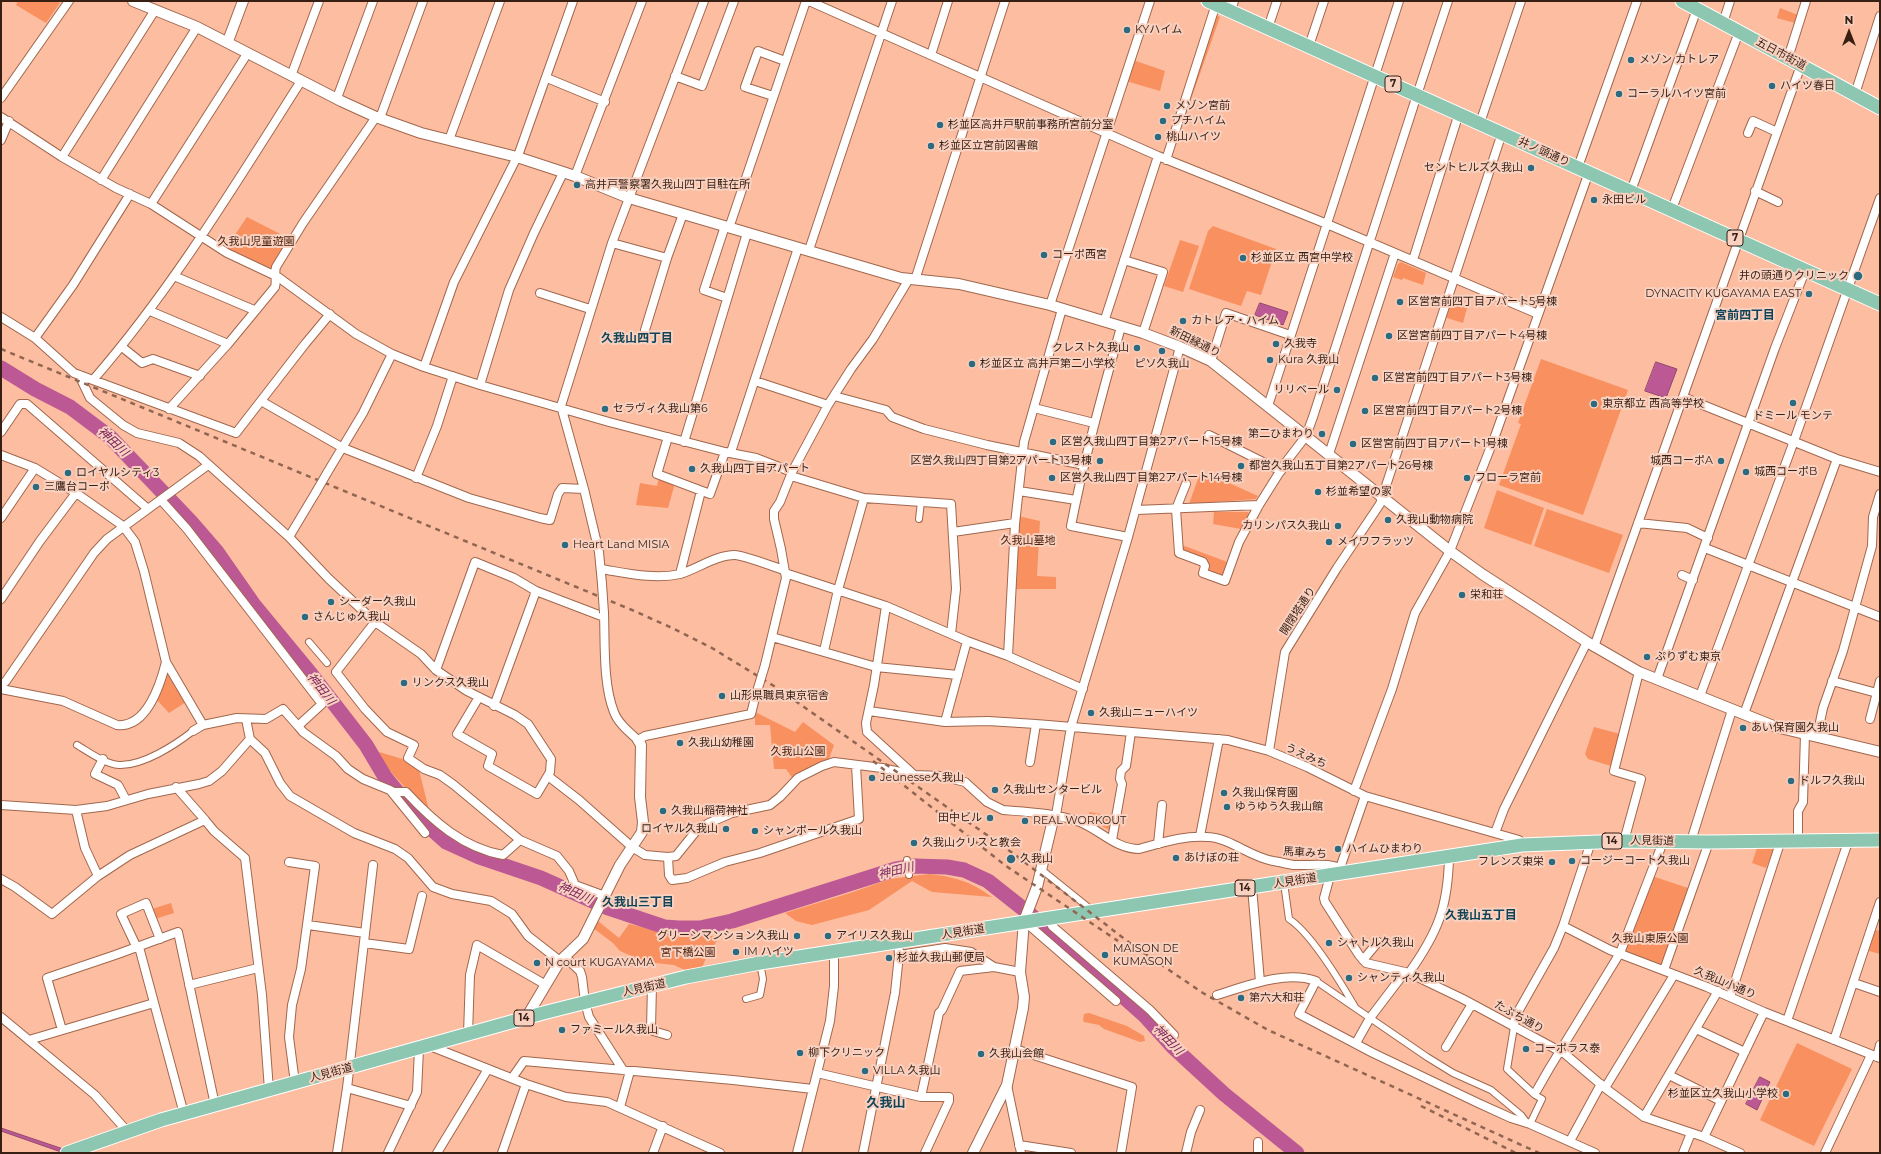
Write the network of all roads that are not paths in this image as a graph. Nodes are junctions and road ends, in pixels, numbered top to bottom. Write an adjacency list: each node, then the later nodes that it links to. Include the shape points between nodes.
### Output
1 (69, 1): 53 (street)
2 (136, 1): 30 (street, 新田縁通り)
3 (242, 1): 37 (street)
4 (319, 1): 44 (street)
5 (373, 1): 54 (street)
6 (422, 1): 59 (street)
7 (500, 1): 67 (street)
8 (573, 1): 48 (street)
9 (642, 1): 55 (street)
10 (704, 1): 45 (street)
11 (734, 1): 45 (street, via 702,86)
12 (806, 1): 42 (street)
13 (810, 1): 36 (street)
14 (892, 1): 36 (street)
15 (948, 1): 40 (street)
16 (1005, 1): 47 (street)
17 (1150, 1): 63 (street)
18 (1277, 1): 34 (street)
19 (1324, 1): 38 (street)
20 (1399, 1): 46 (street)
21 (1448, 1): 51 (street)
22 (1521, 1): 61 (street)
23 (1637, 1): 71 (street)
24 (1682, 1): 29 (main road, 五日市街道)
25 (1730, 1): 32 (street)
26 (1806, 1): 41 (street)
27 (1212, 3): 28 (main road, 井ノ頭通り / 7); 70 (street)
28 (1233, 6): 34 (main road, 井ノ頭通り / 7)
29 (1697, 9): 32 (main road, 五日市街道); 75 (street)
30 (156, 10): 33 (street, 新田縁通り); 68 (street)
31 (1880, 16): 50 (street)
32 (1723, 23): 35 (main road, 五日市街道)
33 (197, 27): 37 (street, 新田縁通り); 74 (street)
34 (1268, 28): 38 (main road, 井ノ頭通り / 7)
35 (1739, 32): 41 (main road, 五日市街道); 82 (street)
36 (882, 33): 40 (street); 92 (street)
37 (228, 42): 39 (street, 新田縁通り)
38 (1309, 46): 46 (main road, 井ノ頭通り / 7)
39 (247, 54): 44 (street, 新田縁通り); 81 (street)
40 (931, 55): 47 (street)
41 (1788, 58): 43 (main road, 五日市街道)
42 (785, 61): 52 (street); 52 (street, via 758,51 745,87)
43 (1801, 65): 50 (main road, 五日市街道); 62 (street)
44 (291, 76): 49 (street, 新田縁通り)
45 (675, 76): 78 (street)
46 (1375, 76): 51 (main road, 井ノ頭通り / 7); 84 (street)
47 (980, 77): 63 (street); 101 (street)
48 (547, 78): 55 (street); 69 (street)
49 (301, 81): 54 (street, 新田縁通り); 87 (street)
50 (1855, 94): 56 (main road, 五日市街道)
51 (1417, 95): 57 (main road, 井ノ頭通り / 7); 89 (street)
52 (773, 96): 85 (street)
53 (1, 98)
54 (337, 98): 59 (street, 新田縁通り)
55 (605, 102): 73 (street)
56 (1880, 108)
57 (1459, 114): 61 (main road, 井ノ頭通り / 7); 96 (street)
58 (1, 117): 60 (street)
59 (378, 117): 67 (street, 新田縁通り, via 420,133); 98 (street, via 303,223)
60 (9, 121): 66 (street); 68 (street)
61 (1480, 123): 64 (main road, 井ノ頭通り / 7)
62 (1777, 132): 65 (street, via 1753,121); 76 (street)
63 (1107, 133): 70 (street); 106 (street)
64 (1502, 133): 71 (main road, 井ノ頭通り / 7); 100 (street, 開閉塔通り)
65 (1748, 133)
66 (1, 140)
67 (449, 140): 69 (street, 新田縁通り)
68 (62, 157): 74 (street)
69 (517, 157): 72 (street, 新田縁通り); 125 (street, via 454,282)
70 (1162, 158): 84 (street); 95 (street)
71 (1584, 170): 75 (main road, 井ノ頭通り / 7); 112 (street)
72 (563, 173): 73 (street, 新田縁通り); 131 (street, via 509,290)
73 (575, 176): 78 (street, 新田縁通り)
74 (101, 180): 77 (street)
75 (1631, 191): 82 (main road, 井ノ頭通り / 7)
76 (1756, 191): 80 (street); 88 (street)
77 (130, 194): 81 (street); 119 (street, via 73,285)
78 (629, 198): 83 (street, 新田縁通り); 90 (street)
79 (1880, 198): 102 (street)
80 (1778, 202)
81 (151, 204): 87 (street)
82 (1672, 209): 88 (main road, 井ノ頭通り / 7)
83 (683, 214): 85 (street, 新田縁通り); 94 (street)
84 (1327, 224): 89 (street); 118 (street)
85 (727, 227): 86 (street, 新田縁通り); 104 (street, via 704,290)
86 (747, 233): 91 (street, 新田縁通り); 104 (street)
87 (200, 237): 98 (street); 99 (street)
88 (1740, 240): 97 (main road, 井ノ頭通り / 7); 133 (street)
89 (1370, 242): 93 (street); 144 (street)
90 (612, 243): 94 (street); 109 (street)
91 (798, 248): 92 (street, 新田縁通り); 130 (street)
92 (809, 250): 101 (street, 新田縁通り)
93 (1395, 253): 96 (street); 151 (street)
94 (667, 258): 116 (street)
95 (1124, 260): 114 (street); 117 (street, via 1163,272)
96 (1413, 260): 100 (street)
97 (1805, 271): 102 (main road, 井ノ頭通り / 7); 141 (street)
98 (274, 275): 108 (street, via 275,287); 111 (street)
99 (174, 276): 108 (street); 110 (street)
100 (1454, 278): 112 (street); 168 (street, 開閉塔通り)
101 (912, 279): 106 (street, 新田縁通り, via 959,284); 132 (street)
102 (1848, 289): 105 (main road, 井ノ頭通り / 7); 146 (street)
103 (540, 294): 109 (street)
104 (727, 298): 147 (street)
105 (1880, 304)
106 (1050, 306): 107 (street, 新田縁通り)
107 (1062, 309): 114 (street, 新田縁通り); 137 (street)
108 (254, 310): 120 (street)
109 (590, 310): 139 (street)
110 (150, 311): 120 (street); 122 (street)
111 (330, 314): 123 (street, via 356,334); 134 (street)
112 (1538, 314): 187 (street, via 1495,436)
113 (1, 317): 119 (street)
114 (1104, 322): 115 (street, 新田縁通り)
115 (1120, 327): 117 (street, 新田縁通り); 140 (street)
116 (645, 330)
117 (1143, 333): 121 (street, 新田縁通り)
118 (1290, 335): 124 (street, via 1226,314); 136 (street)
119 (35, 338): 126 (street)
120 (228, 344): 127 (street)
121 (1180, 346): 124 (street, 新田縁通り); 175 (street)
122 (122, 347): 127 (street, via 142,363 153,359); 129 (street)
123 (392, 354): 125 (street); 148 (street)
124 (1211, 361): 136 (street, 新田縁通り)
125 (424, 367): 128 (street)
126 (79, 375): 129 (street); 154 (street, via 90,398 123,425 137,433 180,444)
127 (200, 376): 138 (street)
128 (453, 376): 131 (street); 160 (street, via 437,426)
129 (93, 380): 138 (street)
130 (755, 382): 135 (street); 149 (street)
131 (480, 385): 139 (street)
132 (834, 396): 135 (street); 150 (street, via 886,410 892,417 924,429)
133 (1683, 397): 141 (street); 179 (street)
134 (261, 401): 138 (street, via 236,433); 148 (street)
135 (828, 405): 159 (street)
136 (1268, 406): 144 (street, 新田縁通り)
137 (1034, 408): 140 (street); 150 (street)
138 (169, 409)
139 (562, 409): 145 (street); 162 (street)
140 (1094, 423): 155 (street)
141 (1749, 424): 146 (street); 184 (street)
142 (1, 432): 173 (street, via 20,404 27,404)
143 (1208, 435): 157 (street)
144 (1306, 436): 151 (street, 新田縁通り); 157 (street)
145 (668, 437): 147 (street); 163 (street, via 656,474)
146 (1794, 441): 153 (street); 188 (street)
147 (684, 442): 149 (street)
148 (344, 448): 160 (street); 182 (street, bridge)
149 (728, 452): 159 (street, via 756,458); 163 (street, via 710,494)
150 (1023, 453): 155 (street); 164 (street)
151 (1329, 454): 168 (street, 新田縁通り)
152 (1, 455): 156 (street)
153 (1837, 459): 158 (street); 194 (street)
154 (208, 465): 167 (street); 182 (street)
155 (1084, 465): 170 (street)
156 (35, 468): 165 (street); 176 (street)
157 (1281, 471): 172 (street)
158 (1880, 472)
159 (791, 474): 169 (street); 190 (street, via 773,515)
160 (416, 478): 162 (street, via 469,498 550,520 562,488)
161 (1186, 484): 174 (street)
162 (584, 489): 189 (street)
163 (701, 491): 191 (street)
164 (1019, 491): 170 (street); 178 (street)
165 (76, 493): 180 (street); 197 (street)
166 (1880, 494): 185 (street, via 1873,517)
167 (165, 496): 173 (street); 234 (street, via 187,529 322,704)
168 (1382, 496): 187 (street, 新田縁通り); 244 (street, 開閉塔通り, via 1380,504 1285,652)
169 (864, 498): 171 (street); 195 (street)
170 (1076, 500): 183 (street, via 1072,526)
171 (921, 502): 177 (street); 181 (street, via 951,504)
172 (1259, 505): 174 (street); 174 (street, via 1239,542 1225,581 1203,574 1204,562 1179,553)
173 (148, 509): 180 (street)
174 (1176, 509): 175 (street)
175 (1136, 510): 183 (street)
176 (1, 518)
177 (919, 519)
178 (1015, 523): 181 (street); 209 (street)
179 (1638, 523): 184 (street, via 1687,528); 207 (street)
180 (123, 526): 210 (street, via 135,542); 219 (street, via 94,553)
181 (953, 532): 203 (street, via 956,589)
182 (289, 537): 202 (street)
183 (1128, 537): 221 (street)
184 (1708, 538): 186 (street)
185 (1876, 547): 199 (street)
186 (1705, 548): 188 (street); 193 (street)
187 (1450, 551): 207 (street, 新田縁通り); 252 (street, via 1415,613 1392,689)
188 (1748, 564): 194 (street); 223 (street)
189 (601, 569): 191 (street, via 638,575); 200 (street, bridge)
190 (784, 571): 191 (street, via 735,555 711,561); 195 (street); 204 (street, via 786,578)
191 (680, 574)
192 (1682, 575): 193 (street)
193 (1693, 580): 216 (street)
194 (1791, 582): 199 (street); 228 (street)
195 (838, 590): 198 (street); 208 (street)
196 (536, 591): 200 (street); 213 (street, via 514,578 475,562); 225 (street)
197 (1, 599)
198 (886, 606): 203 (street); 212 (street)
199 (1854, 607): 201 (street); 217 (street)
200 (604, 615): 242 (street, via 607,667 614,713)
201 (1880, 618)
202 (375, 622): 213 (street, via 420,654); 265 (street, via 336,672 364,709 387,732 414,746 408,758 454,785)
203 (951, 634): 205 (street)
204 (772, 637): 208 (street); 242 (street, bridge, via 751,714 645,736)
205 (967, 641): 209 (street); 215 (street)
206 (309, 642): 211 (street)
207 (1590, 644): 214 (street, 新田縁通り); 262 (street, via 1504,809)
208 (824, 651): 212 (street)
209 (1008, 656): 221 (street)
210 (166, 662): 220 (street, via 153,700 139,718 126,726 117,725 63,701); 233 (street)
211 (327, 663)
212 (876, 667): 215 (street); 227 (street)
213 (436, 670): 224 (street)
214 (1639, 672): 216 (street, 新田縁通り); 270 (street, via 1614,771 1641,779)
215 (958, 675): 231 (street)
216 (1657, 679): 223 (street, 新田縁通り)
217 (1832, 681): 222 (street); 239 (street)
218 (1880, 681): 222 (street)
219 (1, 686)
220 (1, 689)
221 (1083, 689): 235 (street)
222 (1877, 693): 230 (street)
223 (1700, 696): 226 (street, 新田縁通り)
224 (479, 697): 225 (street); 250 (street, via 457,734 492,754 488,766 537,794)
225 (494, 706): 250 (street, via 528,724 551,759)
226 (1732, 710): 228 (street, 新田縁通り); 271 (street)
227 (869, 711): 231 (street, うえみち); 249 (street, via 867,732)
228 (1744, 714): 238 (street, 新田縁通り, via 1776,727)
229 (246, 718): 233 (street); 234 (street, via 266,719 283,709); 240 (street)
230 (1870, 719)
231 (945, 722): 232 (street, うえみち)
232 (1036, 724): 235 (street, うえみち); 247 (street)
233 (203, 725): 236 (street)
234 (298, 726): 253 (street, via 336,756 348,769 363,779)
235 (1072, 727): 237 (street, うえみち); 259 (street)
236 (193, 731): 246 (street, via 142,762 118,765)
237 (1131, 732): 241 (street, うえみち); 266 (street, via 1126,766 1121,771 1122,784)
238 (1805, 734): 239 (street, 新田縁通り); 268 (street, via 1803,802 1798,811)
239 (1817, 736): 245 (street, 新田縁通り)
240 (250, 739): 251 (street, via 222,771 209,781); 306 (street, via 265,753 280,783 290,796 354,833 395,849 408,858 434,887 452,894 491,901 512,914 528,936)
241 (1219, 739): 244 (street, うえみち); 263 (street)
242 (638, 740): 277 (street, via 641,745 640,797 643,822 642,832)
243 (77, 745): 246 (street)
244 (1269, 751): 252 (street, うえみち)
245 (1880, 752)
246 (103, 759): 255 (street, via 95,774 118,785)
247 (1030, 762)
248 (856, 765): 249 (street); 278 (street, via 834,762 822,766 798,778 770,805 732,813 697,830 676,856); 278 (street, via 859,819 760,853 725,862 687,878 672,880 669,875)
249 (914, 775): 259 (street, via 941,776 965,782 987,802 1003,810)
250 (548, 776): 277 (street)
251 (176, 787): 255 (street); 260 (street)
252 (1354, 791): 254 (street, うえみち)
253 (395, 792): 261 (street); 265 (street, via 406,792 429,816 453,835 489,853 503,855)
254 (1364, 796): 262 (street, うえみち); 284 (street)
255 (126, 800): 258 (street, via 107,806)
256 (1, 805): 258 (street)
257 (1162, 805): 275 (street)
258 (76, 810): 286 (street, via 85,848)
259 (1056, 815): 266 (street, via 1082,823); 283 (street)
260 (205, 820): 286 (street, via 130,855); 310 (street, via 245,858)
261 (425, 832)
262 (1495, 833): 276 (street, うえみち, via 1519,840)
263 (1200, 836): 275 (street); 284 (street, 馬車みち, via 1216,837 1270,860 1294,865 1327,865)
264 (1849, 839): 268 (main road, 人見街道 / 14); 269 (main road, 人見街道 / 14); 335 (street)
265 (520, 840): 291 (street, via 557,856 569,871 575,885)
266 (1112, 840): 275 (street, via 1132,848)
267 (1781, 840): 268 (main road, 人見街道 / 14); 274 (main road, 人見街道 / 14); 324 (street)
268 (1798, 840)
269 (1880, 840)
270 (1624, 841): 272 (main road, 人見街道 / 14); 273 (main road, 人見街道 / 14)
271 (1691, 841): 273 (main road, 人見街道 / 14); 274 (main road, 人見街道 / 14)
272 (1591, 842): 276 (main road, 人見街道 / 14); 297 (street)
273 (1663, 842): 305 (street)
274 (1709, 842): 311 (street)
275 (1158, 844)
276 (1522, 845): 279 (main road, 人見街道 / 14)
277 (632, 847): 278 (street, via 646,855); 291 (street)
278 (668, 857)
279 (1450, 857): 284 (main road, 人見街道 / 14); 313 (street, via 1449,879 1438,924 1427,947)
280 (907, 860): 285 (street)
281 (289, 862): 296 (street, via 315,866)
282 (373, 865): 298 (street)
283 (1042, 870): 293 (street); 294 (street)
284 (1339, 872): 288 (main road, 人見街道 / 14); 307 (street, via 1324,898 1325,902)
285 (909, 875)
286 (98, 876): 287 (street, via 52,914 15,886)
287 (1, 879)
288 (1284, 883): 289 (main road, 人見街道 / 14); 330 (street, via 1289,919 1298,925 1311,942)
289 (1252, 888): 293 (main road, 人見街道 / 14); 316 (street)
290 (422, 896): 301 (street, via 409,949)
291 (604, 897): 306 (street, via 583,939)
292 (1880, 902): 317 (street)
293 (1095, 912): 295 (main road, 人見街道 / 14)
294 (1026, 920): 295 (main road, 人見街道 / 14); 303 (main road, 人見街道 / 14); 312 (street); 327 (street)
295 (1046, 920): 341 (street, via 1150,1010)
296 (308, 925): 298 (street); 358 (street, via 292,1005 289,1037)
297 (1563, 926): 305 (street, 久我山小通り); 336 (street, via 1554,948 1515,1018)
298 (365, 933): 301 (street)
299 (160, 939): 302 (street); 302 (street, via 146,903 120,914); 318 (street, via 178,932)
300 (1378, 942): 307 (street)
301 (364, 943): 352 (street)
302 (138, 948): 328 (street); 338 (street, via 47,978)
303 (898, 948): 304 (main road, 人見街道 / 14); 309 (street, via 945,948 971,952); 363 (street, via 895,993)
304 (834, 951): 308 (main road, 人見街道 / 14); 355 (street, via 830,1021)
305 (1620, 953): 311 (street, 久我山小通り); 349 (street)
306 (562, 959): 319 (street); 326 (street, via 580,971)
307 (1363, 960): 313 (street, たぶち通り, via 1373,966)
308 (760, 963): 320 (main road, 人見街道 / 14); 325 (street, via 763,979 760,995)
309 (994, 967): 312 (street); 367 (street, via 960,971 939,1013)
310 (258, 968): 318 (street); 364 (street)
311 (1664, 970): 314 (street, 久我山小通り)
312 (1020, 972): 348 (street, via 1024,997)
313 (1407, 972): 329 (street, たぶち通り); 334 (street)
314 (1674, 975): 321 (street, 久我山小通り); 361 (street)
315 (1316, 981): 316 (street, via 1306,977); 330 (street); 344 (street, via 1299,1014)
316 (1260, 982): 323 (street)
317 (1854, 983): 322 (street); 343 (street)
318 (189, 985): 369 (street)
319 (546, 985): 333 (street); 339 (street, via 478,945 470,975)
320 (652, 985): 326 (main road, 人見街道 / 14); 340 (street, via 651,1028)
321 (1718, 991): 324 (street, 久我山小通り); 337 (street)
322 (1880, 992)
323 (1217, 994)
324 (1730, 997): 331 (street, 久我山小通り)
325 (746, 999)
326 (584, 1002): 333 (main road, 人見街道 / 14); 354 (street, via 589,1017)
327 (1116, 1002)
328 (154, 1003): 338 (street); 373 (street)
329 (1472, 1004): 336 (street, たぶち通り); 347 (street)
330 (1356, 1008): 334 (street)
331 (1764, 1012): 335 (street, 久我山小通り); 350 (street)
332 (1, 1017): 342 (street)
333 (526, 1018): 339 (main road, 人見街道 / 14)
334 (1370, 1018): 344 (street); 375 (street, via 1453,1073 1491,1090)
335 (1787, 1021): 343 (street, 久我山小通り)
336 (1514, 1027): 349 (street, たぶち通り); 375 (street, via 1507,1069 1542,1099)
337 (1696, 1029): 350 (street); 356 (street)
338 (62, 1030): 342 (street)
339 (468, 1034): 346 (main road, 人見街道 / 14)
340 (667, 1035)
341 (1174, 1035)
342 (29, 1040): 377 (street, via 95,1095)
343 (1834, 1040): 351 (street, 久我山小通り)
344 (1356, 1044): 375 (street, via 1478,1103)
345 (1880, 1045): 351 (street)
346 (425, 1047): 352 (main road, 人見街道 / 14); 353 (street); 370 (street, via 417,1092)
347 (1446, 1047)
348 (1015, 1049): 360 (street); 395 (street, via 1132,1087)
349 (1560, 1052): 361 (street, たぶち通り, via 1579,1064); 366 (street)
350 (1745, 1052): 368 (street)
351 (1876, 1056): 401 (street)
352 (349, 1068): 358 (main road, 人見街道 / 14); 362 (street)
353 (488, 1069): 357 (street); 386 (street)
354 (627, 1071): 357 (street, via 524,1061); 365 (street); 371 (street)
355 (817, 1073): 363 (street); 365 (street)
356 (1669, 1075): 368 (street); 374 (street)
357 (512, 1078): 359 (street)
358 (295, 1083): 364 (main road, 人見街道 / 14)
359 (526, 1084): 371 (street, via 566,1097 600,1099); 387 (street)
360 (1007, 1085): 382 (street); 393 (street)
361 (1603, 1086): 374 (street, たぶち通り); 380 (street)
362 (347, 1088): 370 (street); 384 (street)
363 (876, 1088): 367 (street); 391 (street)
364 (269, 1090): 369 (main road, 人見街道 / 14)
365 (813, 1090): 390 (street)
366 (1538, 1090)
367 (921, 1098): 392 (street, via 949,1097)
368 (1721, 1101): 379 (street)
369 (215, 1105): 373 (main road, 人見街道 / 14)
370 (411, 1106): 385 (street)
371 (620, 1107): 376 (street)
372 (1200, 1110): 396 (street)
373 (184, 1114): 377 (main road, 人見街道 / 14)
374 (1644, 1117): 378 (street, たぶち通り)
375 (1528, 1123): 380 (street)
376 (663, 1126): 388 (street); 389 (street)
377 (127, 1132): 383 (main road, 人見街道 / 14)
378 (1691, 1133): 379 (street, たぶち通り); 399 (street)
379 (1704, 1137): 400 (street, たぶち通り)
380 (1570, 1141): 398 (street)
381 (1258, 1142): 397 (street)
382 (1020, 1149): 394 (street)
383 (67, 1153)
384 (337, 1153)
385 (388, 1153)
386 (437, 1153)
387 (502, 1153)
388 (653, 1153)
389 (720, 1153)
390 (797, 1153)
391 (864, 1153)
392 (925, 1153)
393 (973, 1153)
394 (1071, 1153)
395 (1122, 1153)
396 (1186, 1153)
397 (1258, 1153)
398 (1594, 1153)
399 (1683, 1153)
400 (1740, 1153)
401 (1824, 1153)

